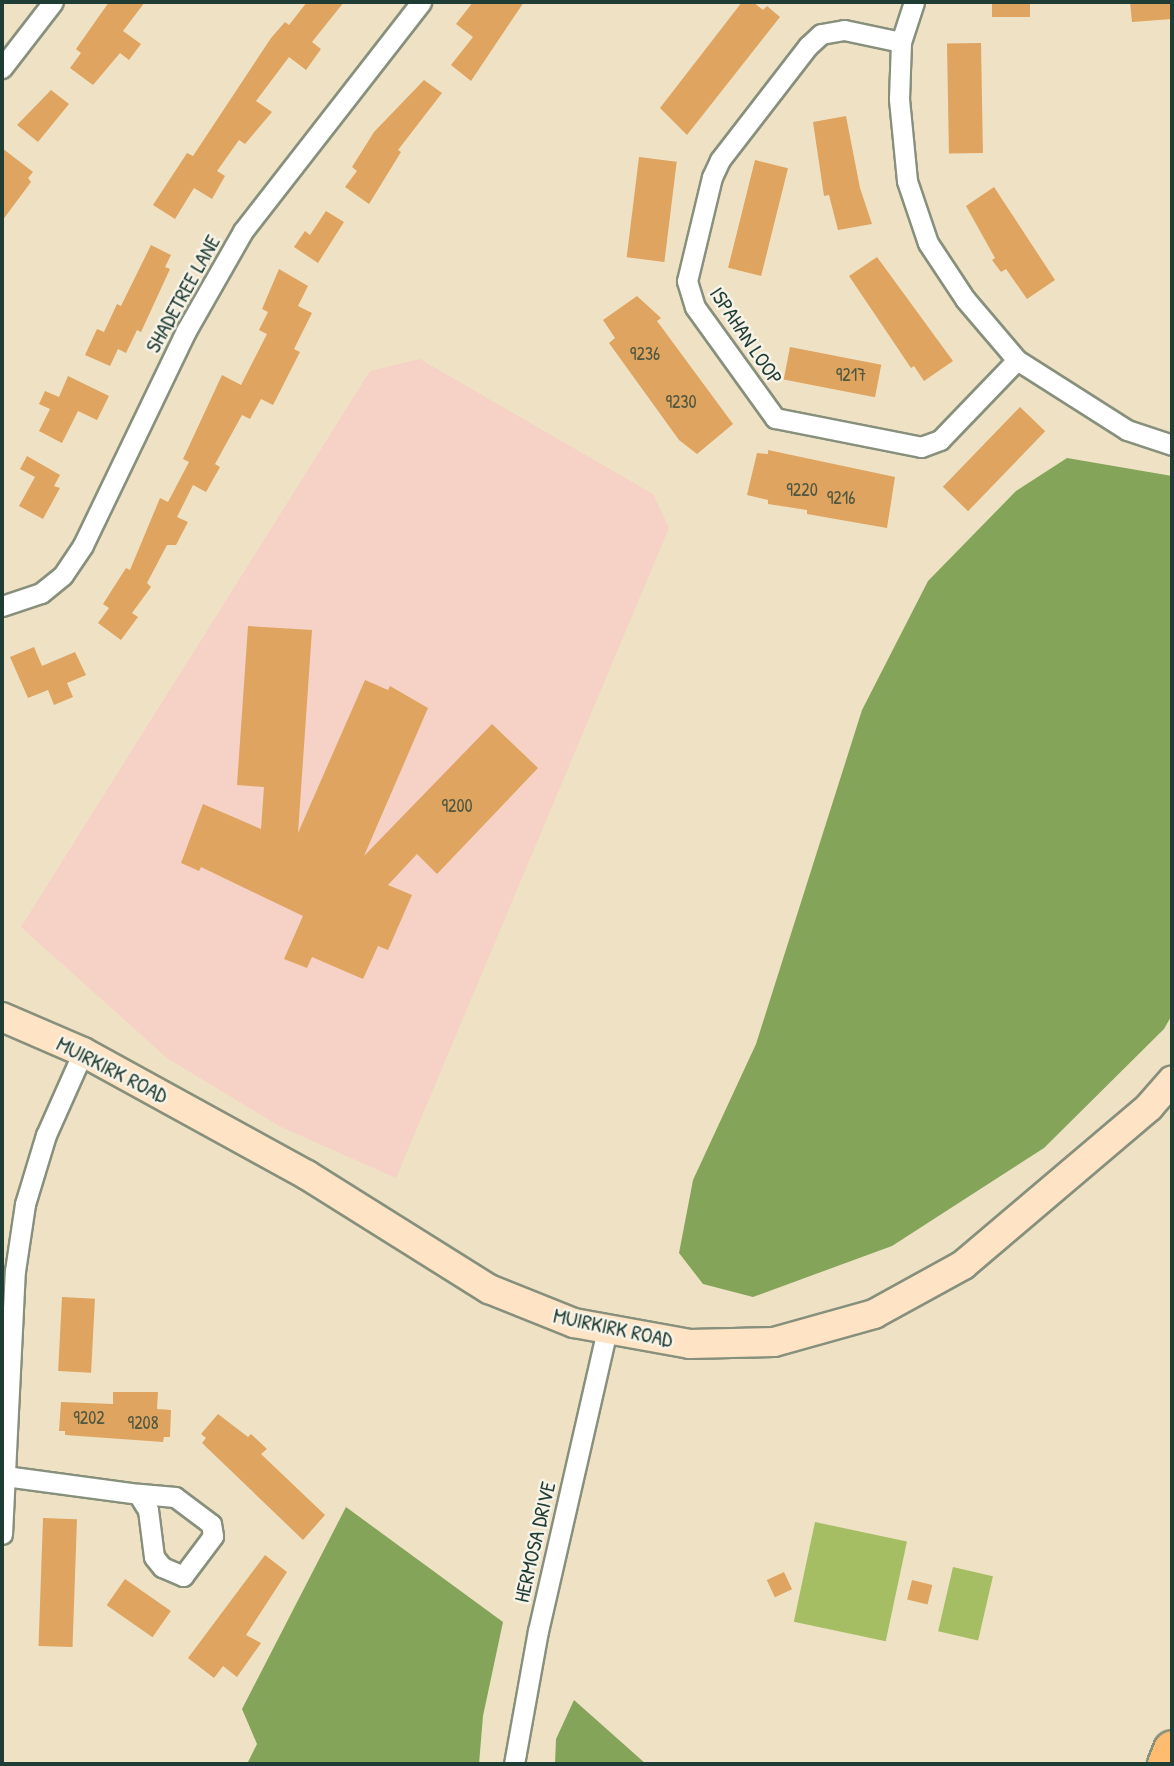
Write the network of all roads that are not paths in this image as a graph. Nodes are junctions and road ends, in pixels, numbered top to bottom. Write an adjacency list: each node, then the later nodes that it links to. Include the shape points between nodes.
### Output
1 (53, 2): 5 (street)
2 (421, 2): 8 (street, SHADETREE LANE, via 243,231 186,331 83,545 63,575 41,593)
3 (914, 2): 4 (street)
4 (901, 42): 6 (street, via 902,145 915,211 928,243 965,299); 6 (street, ISPAHAN LOOP, via 844,30 821,34 808,46 720,160 712,177 687,281 695,307 775,418 921,447 940,440)
5 (2, 68)
6 (1017, 360): 7 (street, via 1128,430)
7 (1172, 445)
8 (2, 606)
9 (2, 1017): 10 (main road, MUIRKIRK ROAD)
10 (83, 1052): 12 (main road, MUIRKIRK ROAD, via 307,1175 489,1289 553,1317); 13 (street, via 46,1135 25,1204 15,1271)
11 (1172, 1081): 12 (main road, MUIRKIRK ROAD, via 1139,1116 963,1265 874,1314 774,1342 690,1344)
12 (607, 1330): 17 (street, HERMOSA DRIVE, via 536,1643)
13 (5, 1476): 14 (street); 15 (street)
14 (138, 1494): 14 (street, via 148,1510 154,1557 162,1567 183,1576 213,1536 211,1524 176,1497)
15 (2, 1534)
16 (1172, 1749): 18 (highway)
17 (514, 1764)
18 (1166, 1764)

